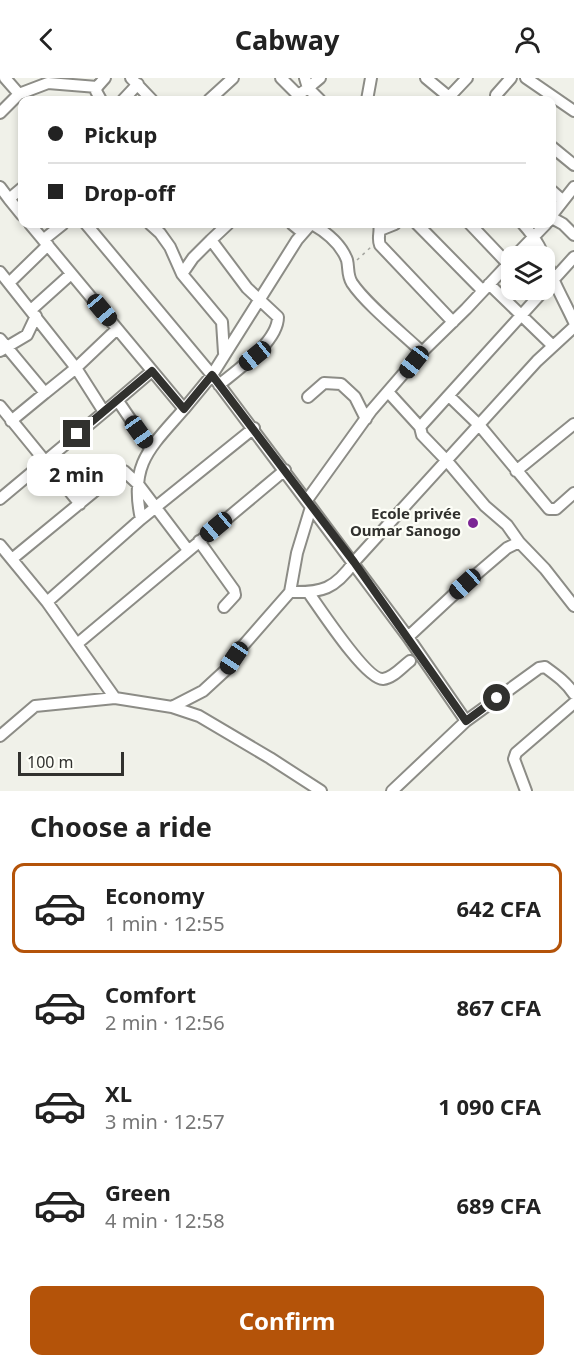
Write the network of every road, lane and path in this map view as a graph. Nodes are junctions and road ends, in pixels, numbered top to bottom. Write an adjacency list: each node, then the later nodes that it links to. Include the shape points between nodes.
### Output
1 (5, 78): 14 (street)
2 (233, 78): 17 (street)
3 (281, 78): 18 (street)
4 (320, 78): 13 (street)
5 (371, 78): 21 (street)
6 (426, 78): 22 (street)
7 (467, 78): 23 (street)
8 (511, 78): 24 (street)
9 (526, 78): 25 (street)
10 (58, 81): 12 (street); 14 (street)
11 (135, 81): 15 (street); 16 (street)
12 (101, 82)
13 (307, 83): 19 (street); 20 (street)
14 (20, 94): 28 (street)
15 (126, 96)
16 (148, 96)
17 (213, 96)
18 (294, 96)
19 (297, 96)
20 (317, 96)
21 (368, 96)
22 (447, 96)
23 (451, 96)
24 (496, 96)
25 (552, 96)
26 (556, 99): 27 (street)
27 (574, 111)
28 (0, 113)
29 (556, 150): 30 (street)
30 (574, 165)
31 (0, 187): 35 (street)
32 (574, 187): 36 (street)
33 (18, 191): 35 (street)
34 (556, 195): 36 (street)
35 (9, 199): 37 (street)
36 (562, 200): 38 (street)
37 (18, 210)
38 (556, 210)
39 (556, 219): 54 (street)
40 (33, 228): 57 (street)
41 (59, 228): 57 (street)
42 (89, 228): 84 (street)
43 (154, 228): 66 (street, via 170,247)
44 (224, 228): 56 (street)
45 (297, 228): 53 (street)
46 (308, 228): 53 (street)
47 (320, 228): 62 (street, via 345,257)
48 (421, 228): 70 (street)
49 (475, 228): 60 (street)
50 (526, 228): 55 (street)
51 (542, 228): 55 (street)
52 (379, 231): 62 (path); 75 (street)
53 (303, 233): 71 (street)
54 (574, 236)
55 (534, 237): 58 (street); 59 (street)
56 (211, 240): 66 (street); 71 (street)
57 (46, 243): 65 (street); 69 (street)
58 (525, 246)
59 (540, 246)
60 (501, 251)
61 (574, 257): 67 (street)
62 (347, 268): 80 (street, via 358,290)
63 (501, 271): 70 (street)
64 (0, 272): 69 (street)
65 (71, 274): 73 (street); 77 (street)
66 (182, 274): 81 (street, via 222,322)
67 (555, 279)
68 (555, 282): 76 (street)
69 (9, 283): 73 (street)
70 (486, 287): 74 (street); 75 (street)
71 (258, 299): 81 (street); 85 (street, via 278,318 277,325 255,356)
72 (536, 300): 74 (street)
73 (33, 313): 78 (street, via 27,335); 82 (street)
74 (523, 315): 79 (street); 88 (street)
75 (453, 322): 80 (street)
76 (574, 325): 79 (street)
77 (117, 328): 82 (street); 83 (street)
78 (2, 345): 86 (street)
79 (553, 346): 97 (street)
80 (422, 352): 87 (street)
81 (224, 353): 84 (street)
82 (76, 368): 86 (street); 93 (street)
83 (152, 371): 90 (street); 92 (street)
84 (212, 375): 85 (street); 92 (street)
85 (219, 385): 99 (street)
86 (45, 393): 95 (street)
87 (389, 393): 94 (street); 98 (street)
88 (449, 396): 97 (street); 98 (street)
89 (308, 397): 94 (street, via 324,383 341,384 355,398)
90 (118, 401): 93 (street); 100 (street)
91 (0, 406): 95 (street)
92 (184, 409): 100 (street)
93 (104, 412): 101 (street)
94 (366, 419): 108 (street)
95 (11, 421): 101 (street)
96 (574, 424): 104 (street)
97 (480, 426): 102 (street); 104 (street)
98 (420, 427): 102 (street, via 422,435)
99 (254, 428): 103 (street); 110 (street)
100 (150, 448): 105 (street, via 139,467)
101 (45, 460): 107 (street); 109 (street)
102 (447, 461): 113 (street); 117 (street)
103 (285, 470): 108 (street); 112 (street)
104 (516, 471): 106 (street, via 549,509 556,509)
105 (138, 484): 109 (street, via 121,472); 110 (street); 111 (street)
106 (574, 494)
107 (0, 499)
108 (309, 503): 117 (street); 118 (street)
109 (80, 504): 116 (street)
110 (155, 507): 111 (street); 115 (street)
111 (141, 519): 120 (street)
112 (199, 542): 115 (street); 122 (street, via 234,590 233,599)
113 (519, 542): 121 (street); 123 (street, via 507,548)
114 (0, 545): 116 (street)
115 (188, 550): 124 (street)
116 (12, 560): 120 (street)
117 (354, 562): 119 (street, via 330,588); 123 (street)
118 (290, 592): 119 (street); 129 (street, via 228,668 203,692)
119 (308, 592): 125 (street, via 362,665 376,677 391,676)
120 (47, 602): 124 (street)
121 (574, 606)
122 (224, 608)
123 (408, 636): 130 (street)
124 (77, 644): 127 (street)
125 (410, 661)
126 (574, 694): 130 (street, via 545,667 539,668)
127 (115, 698): 129 (street); 131 (street, via 35,706)
128 (574, 703): 134 (street, via 516,753 514,759)
129 (172, 707): 132 (street, via 199,716)
130 (466, 721): 133 (street)
131 (0, 736)
132 (321, 791)
133 (392, 791)
134 (526, 791)

